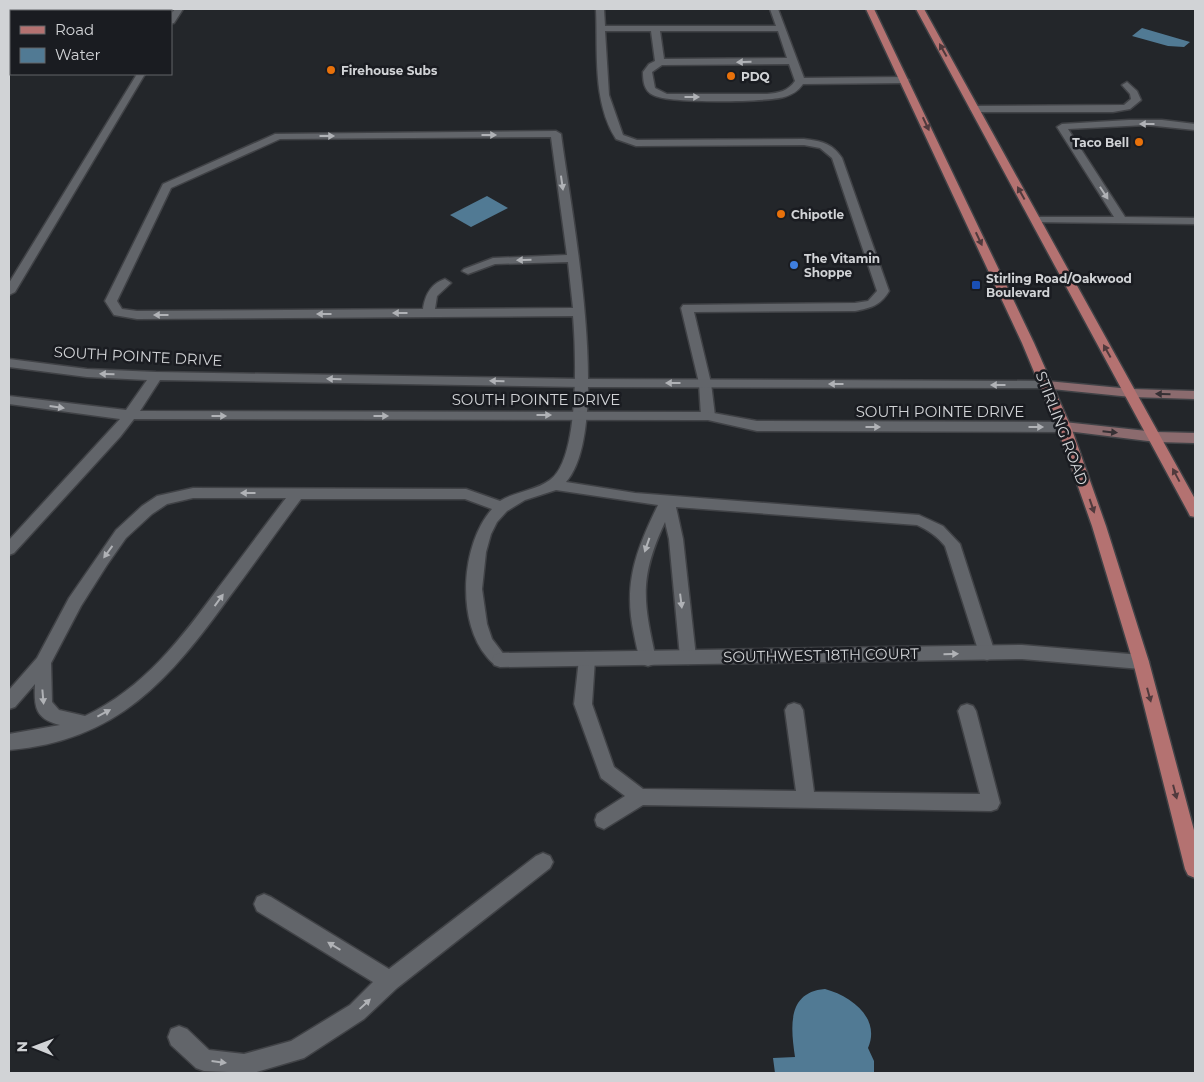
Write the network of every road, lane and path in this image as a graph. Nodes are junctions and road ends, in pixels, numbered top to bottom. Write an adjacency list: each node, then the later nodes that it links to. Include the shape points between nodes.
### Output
1 (179, 9): 6 (street)
2 (600, 9): 8 (street)
3 (774, 9): 7 (street)
4 (870, 9): 13 (main road, STIRLING ROAD)
5 (920, 9): 16 (main road, one-way to 5)
6 (172, 20)
7 (781, 28): 9 (street); 10 (street)
8 (600, 29): 9 (street); 30 (street, via 604,95 615,130 625,141 804,142 832,148 883,290 879,300 871,305 855,307 687,308)
9 (655, 29): 11 (street)
10 (793, 61): 11 (street, one-way to 11); 14 (street)
11 (660, 62): 14 (street, one-way to 14, via 647,72 648,87 651,92 666,97 780,96 797,87)
12 (140, 75): 24 (street)
13 (904, 80): 14 (street); 31 (main road, STIRLING ROAD, one-way to 31)
14 (800, 81)
15 (1127, 84): 16 (street, via 1136,100 1127,107)
16 (975, 109): 18 (main road, one-way to 16)
17 (1195, 126): 19 (street, one-way to 19, via 1101,124 1062,127)
18 (1036, 220): 19 (street); 32 (main road, one-way to 18)
19 (1122, 221): 20 (street)
20 (1195, 221)
21 (572, 258): 22 (street, one-way to 22, via 493,261); 25 (street); 26 (street, one-way to 21, via 137,315 118,312 111,301 167,186 278,136 556,134)
22 (468, 271)
23 (445, 283): 26 (street, via 431,295)
24 (9, 292)
25 (579, 312): 26 (street); 29 (street)
26 (428, 313)
27 (9, 363): 28 (street, SOUTH POINTE DRIVE, one-way to 27, via 87,373)
28 (156, 376): 29 (street, SOUTH POINTE DRIVE, one-way to 28); 35 (street)
29 (580, 382): 30 (street, SOUTH POINTE DRIVE, one-way to 29); 36 (street)
30 (705, 383): 31 (street, SOUTH POINTE DRIVE, one-way to 30); 37 (street)
31 (1047, 385): 32 (street); 38 (main road, STIRLING ROAD)
32 (1130, 394): 33 (street, one-way to 32); 39 (main road)
33 (1195, 395)
34 (9, 400): 35 (street, SOUTH POINTE DRIVE, one-way to 35)
35 (130, 415): 36 (street, SOUTH POINTE DRIVE, one-way to 36); 46 (street)
36 (580, 415): 37 (street, SOUTH POINTE DRIVE); 41 (street, via 569,466)
37 (708, 416): 38 (street, SOUTH POINTE DRIVE, one-way to 38, via 758,426)
38 (1064, 428): 39 (street, one-way to 39); 51 (main road, STIRLING ROAD, one-way to 51, via 1099,526)
39 (1156, 437): 40 (street); 45 (main road, one-way to 39)
40 (1195, 438)
41 (556, 485): 43 (street); 44 (street)
42 (297, 494): 44 (street, via 466,494); 52 (street, one-way to 52, via 193,493 162,500 146,510 121,534 102,561 75,602); 56 (street, one-way to 42, via 126,701 152,680 195,632)
43 (667, 501): 47 (street, via 896,517 919,520 936,527 952,544); 48 (street, one-way to 48, via 676,539); 49 (street, one-way to 49, via 648,539 639,568 637,598)
44 (502, 507): 50 (street, SOUTHWEST 18TH COURT, via 488,524 478,550 474,582 484,640 500,660)
45 (1195, 512)
46 (9, 549)
47 (987, 653): 48 (street, SOUTHWEST 18TH COURT, one-way to 47); 51 (street, SOUTHWEST 18TH COURT, via 1022,652)
48 (688, 657): 49 (street, SOUTHWEST 18TH COURT)
49 (648, 658): 50 (street, SOUTHWEST 18TH COURT)
50 (587, 659): 58 (street, via 583,704 607,772)
51 (1141, 662): 62 (main road, STIRLING ROAD, one-way to 62)
52 (43, 663): 53 (street); 56 (street, one-way to 56, via 43,705 54,716)
53 (9, 702)
54 (794, 710): 59 (street)
55 (967, 711): 59 (street, via 990,803)
56 (84, 724): 57 (street, via 53,736)
57 (9, 742)
58 (640, 797): 59 (street); 60 (street)
59 (806, 801)
60 (604, 820)
61 (543, 862): 64 (street)
62 (1195, 869)
63 (264, 904): 64 (street, one-way to 63)
64 (390, 981): 65 (street, one-way to 64, via 204,1060 244,1065 296,1050 357,1012)
65 (179, 1038)

